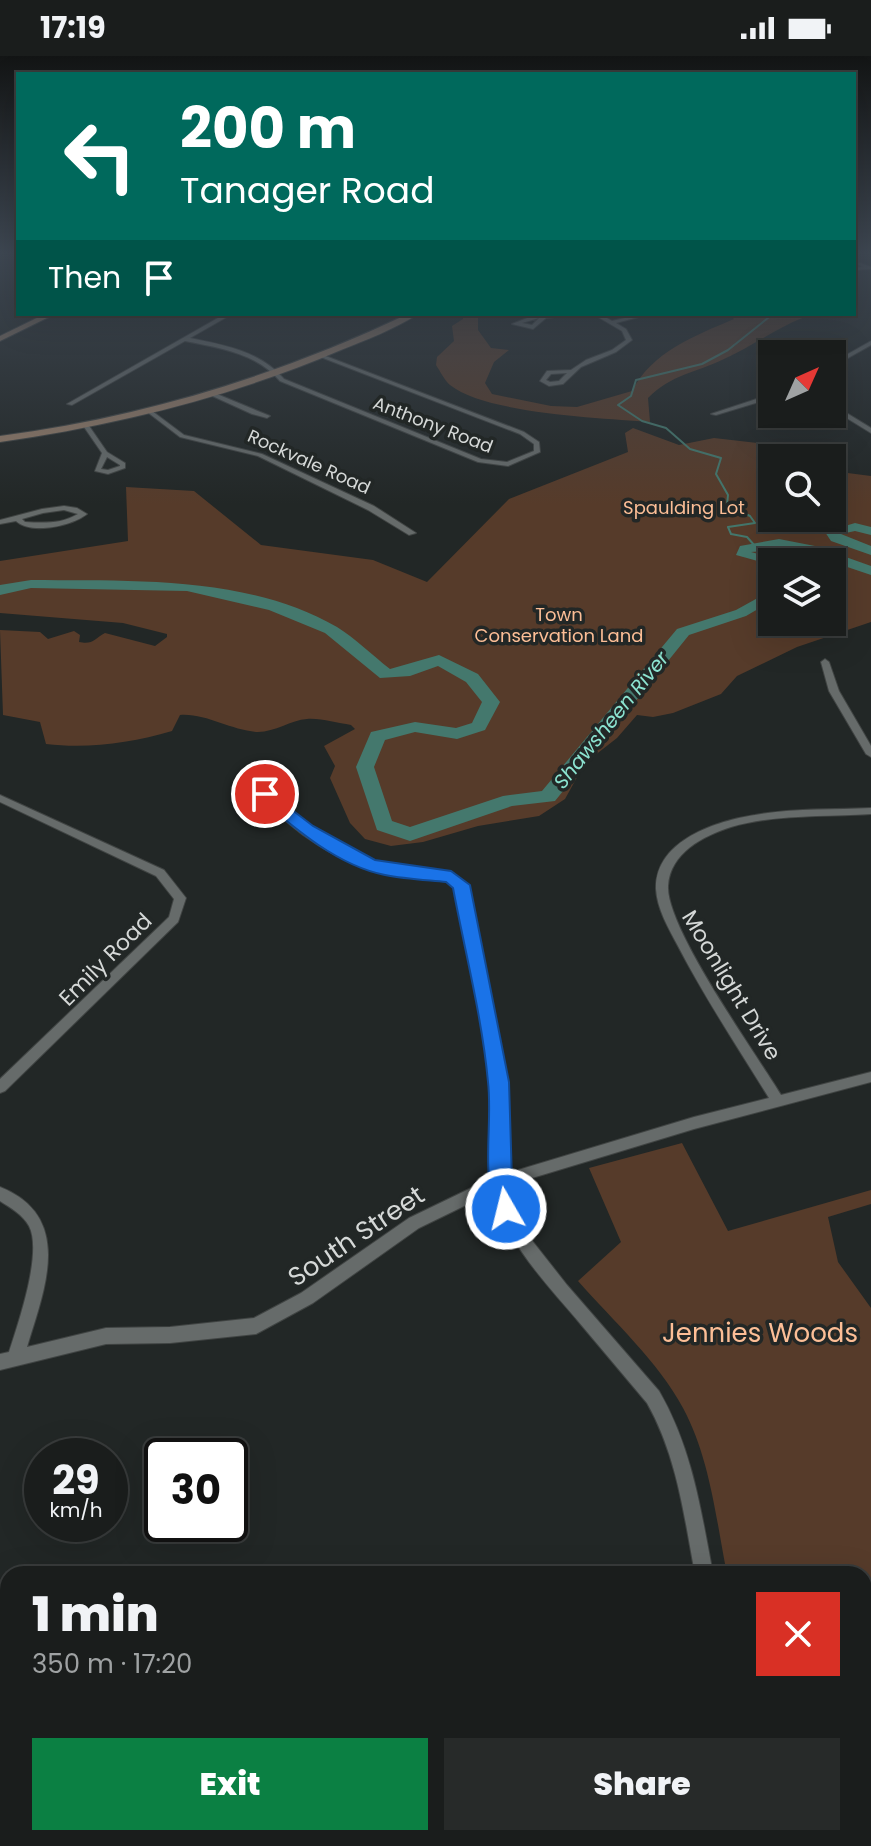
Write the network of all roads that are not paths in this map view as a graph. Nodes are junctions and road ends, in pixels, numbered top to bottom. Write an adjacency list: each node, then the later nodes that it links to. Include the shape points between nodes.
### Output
1 (188, 337): 4 (street)
2 (364, 337): 6 (main road)
3 (628, 337): 8 (street, via 627,342)
4 (184, 339): 9 (street, via 234,349); 12 (street)
5 (871, 343): 7 (street)
6 (321, 356): 9 (main road); 9 (street, Anthony Road, via 518,431 537,443 537,452 508,464 480,461)
7 (846, 357)
8 (569, 371)
9 (274, 373): 10 (main road)
10 (210, 393): 13 (main road); 16 (street)
11 (758, 400): 14 (street)
12 (70, 404)
13 (148, 410): 17 (main road); 23 (street, Rockvale Road, via 182,436 260,455)
14 (714, 414)
15 (846, 415): 18 (street)
16 (267, 416)
17 (85, 424): 19 (main road); 20 (street)
18 (871, 431)
19 (0, 439)
20 (105, 453)
21 (19, 520): 21 (street, via 53,524 83,514 69,509); 22 (street)
22 (0, 522)
23 (412, 533)
24 (825, 662): 25 (street, via 834,691)
25 (871, 754)
26 (265, 794): 32 (street, via 307,830 369,864 451,877 462,886 499,1082)
27 (0, 798): 30 (street, Emily Road, via 160,873 180,898 174,919)
28 (871, 811): 31 (street, Moonlight Drive, via 737,822 690,840 665,874 662,895 672,927)
29 (870, 1080): 31 (street, South Street)
30 (0, 1087)
31 (778, 1101): 32 (street, South Street)
32 (501, 1181): 34 (street, South Street, via 414,1223 307,1298 256,1326 106,1336); 35 (street, via 506,1209 525,1243 668,1421 679,1450)
33 (0, 1194): 34 (street, via 30,1215 41,1238 32,1300)
34 (8, 1361)
35 (702, 1566)

